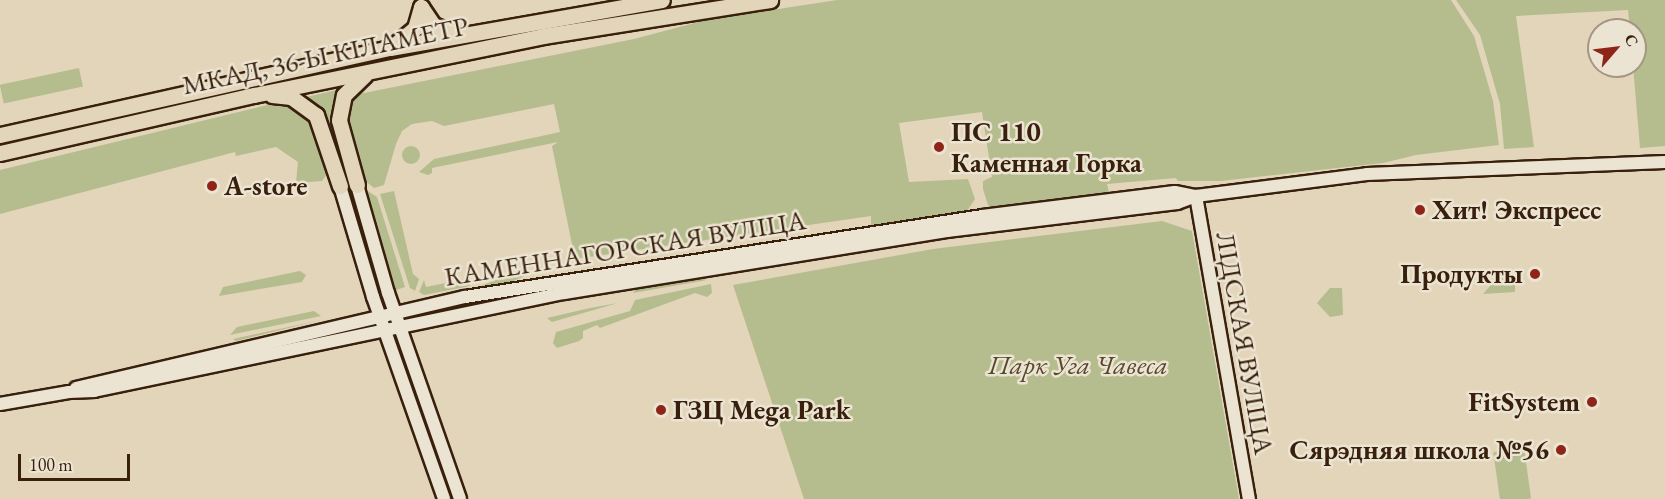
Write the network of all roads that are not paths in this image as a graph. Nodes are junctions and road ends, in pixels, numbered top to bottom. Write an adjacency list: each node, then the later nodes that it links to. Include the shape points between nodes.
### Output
1 (662, 0): 3 (highway, МКАД, 36-Ы КІЛАМЕТР)
2 (770, 0): 5 (highway, МКАД, 36-Ы КІЛАМЕТР, via 555,34)
3 (460, 35): 4 (highway, МКАД, 36-Ы КІЛАМЕТР); 4 (highway, via 441,31 421,7 415,28)
4 (390, 48): 7 (highway, МКАД, 36-Ы КІЛАМЕТР)
5 (375, 70): 6 (highway, МКАД, 36-Ы КІЛАМЕТР); 10 (highway, via 350,85 341,107 339,120)
6 (254, 94): 8 (highway, МКАД, 36-Ы КІЛАМЕТР); 11 (highway, via 291,97 316,115)
7 (0, 135)
8 (0, 153)
9 (1665, 162): 12 (main road, КАМЕННАГОРСКАЯ ВУЛІЦА, via 1367,174)
10 (357, 185): 13 (main road)
11 (340, 186): 14 (main road)
12 (1196, 196): 13 (main road, КАМЕННАГОРСКАЯ ВУЛІЦА, via 1175,192 872,232 465,297); 15 (main road, КАМЕННАГОРСКАЯ ВУЛІЦА, via 1176,203 791,254); 19 (main road, ЛІДСКАЯ ВУЛІЦА)
13 (396, 313): 14 (main road, КАМЕННАГОРСКАЯ ВУЛІЦА); 15 (main road)
14 (382, 323): 15 (main road, КАМЕННАГОРСКАЯ ВУЛІЦА); 16 (main road, КАМЕННАГОРСКАЯ ВУЛІЦА); 17 (main road)
15 (400, 325): 18 (main road)
16 (0, 404)
17 (444, 499)
18 (460, 499)
19 (1248, 499)

